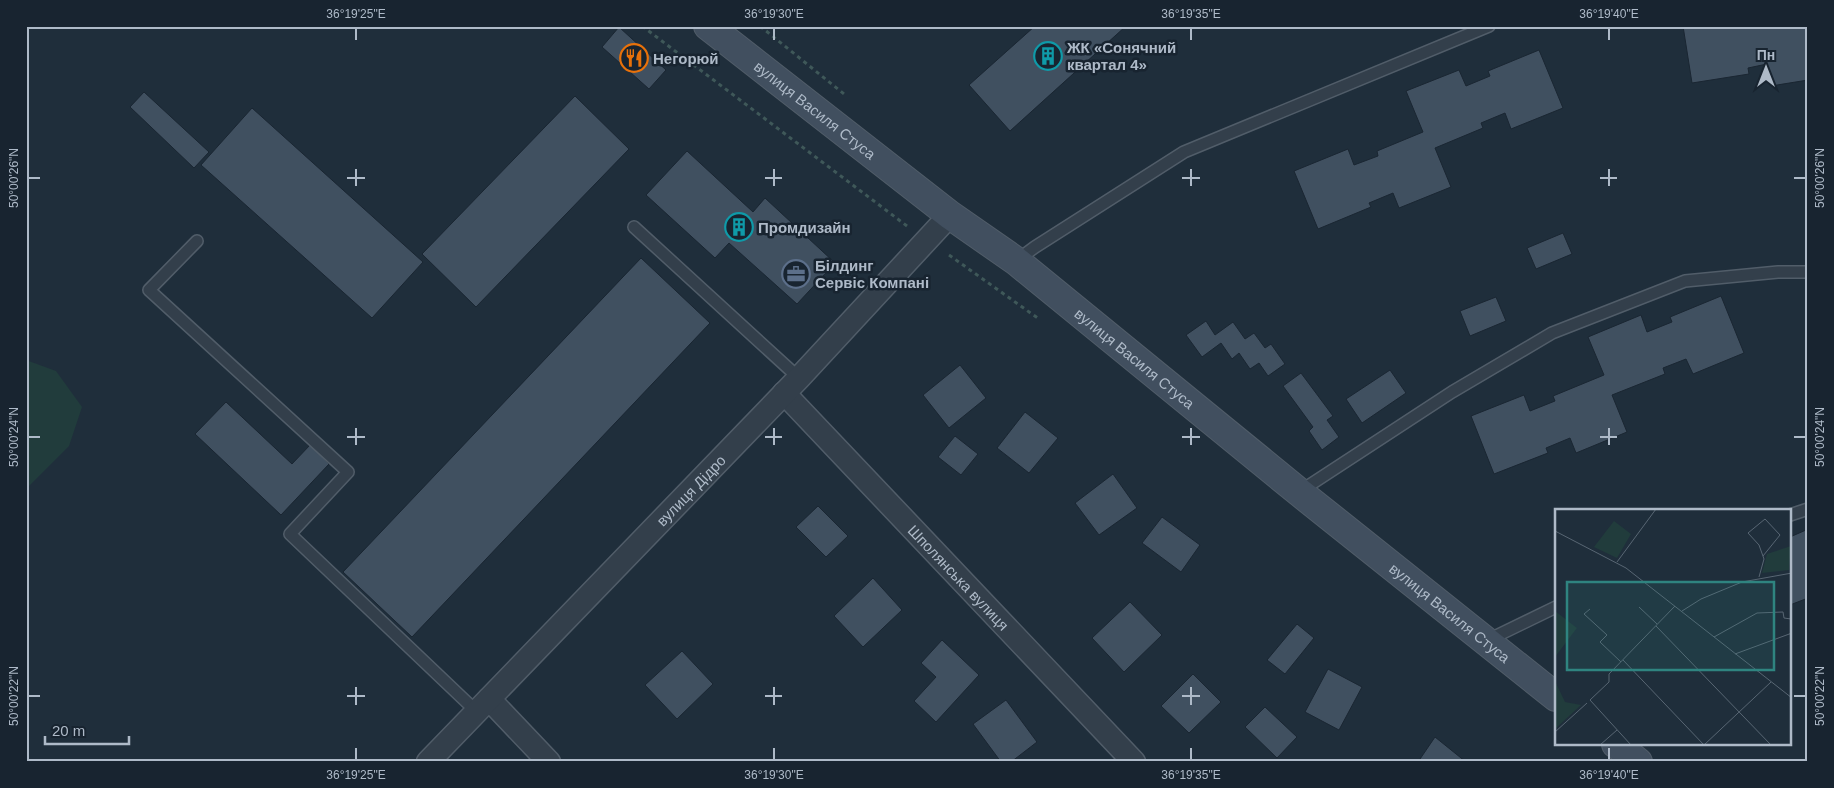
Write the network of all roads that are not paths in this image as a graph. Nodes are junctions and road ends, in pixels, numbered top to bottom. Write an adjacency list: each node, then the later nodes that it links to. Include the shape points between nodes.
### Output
1 (708, 26): 3 (street, вулиця Василя Стуса)
2 (1489, 26): 6 (lane, via 1184,152)
3 (950, 215): 6 (street, вулиця Василя Стуса); 8 (street, вулиця Дідро)
4 (634, 227): 8 (lane)
5 (197, 241): 15 (lane, via 149,290 348,472 290,534)
6 (1016, 261): 9 (street, вулиця Василя Стуса)
7 (1808, 272): 9 (lane, via 1685,281 1552,333 1452,392)
8 (792, 385): 15 (street, вулиця Дідро); 19 (street, Шполянська вулиця)
9 (1299, 492): 13 (street, вулиця Василя Стуса)
10 (1808, 509): 11 (lane)
11 (1792, 515)
12 (1555, 607): 13 (lane)
13 (1486, 641): 14 (street, вулиця Василя Стуса)
14 (1555, 696)
15 (482, 705): 17 (street, вулиця Дідро); 18 (street)
16 (1618, 746): 20 (street)
17 (428, 762)
18 (549, 762)
19 (1134, 762)
20 (1638, 762)

